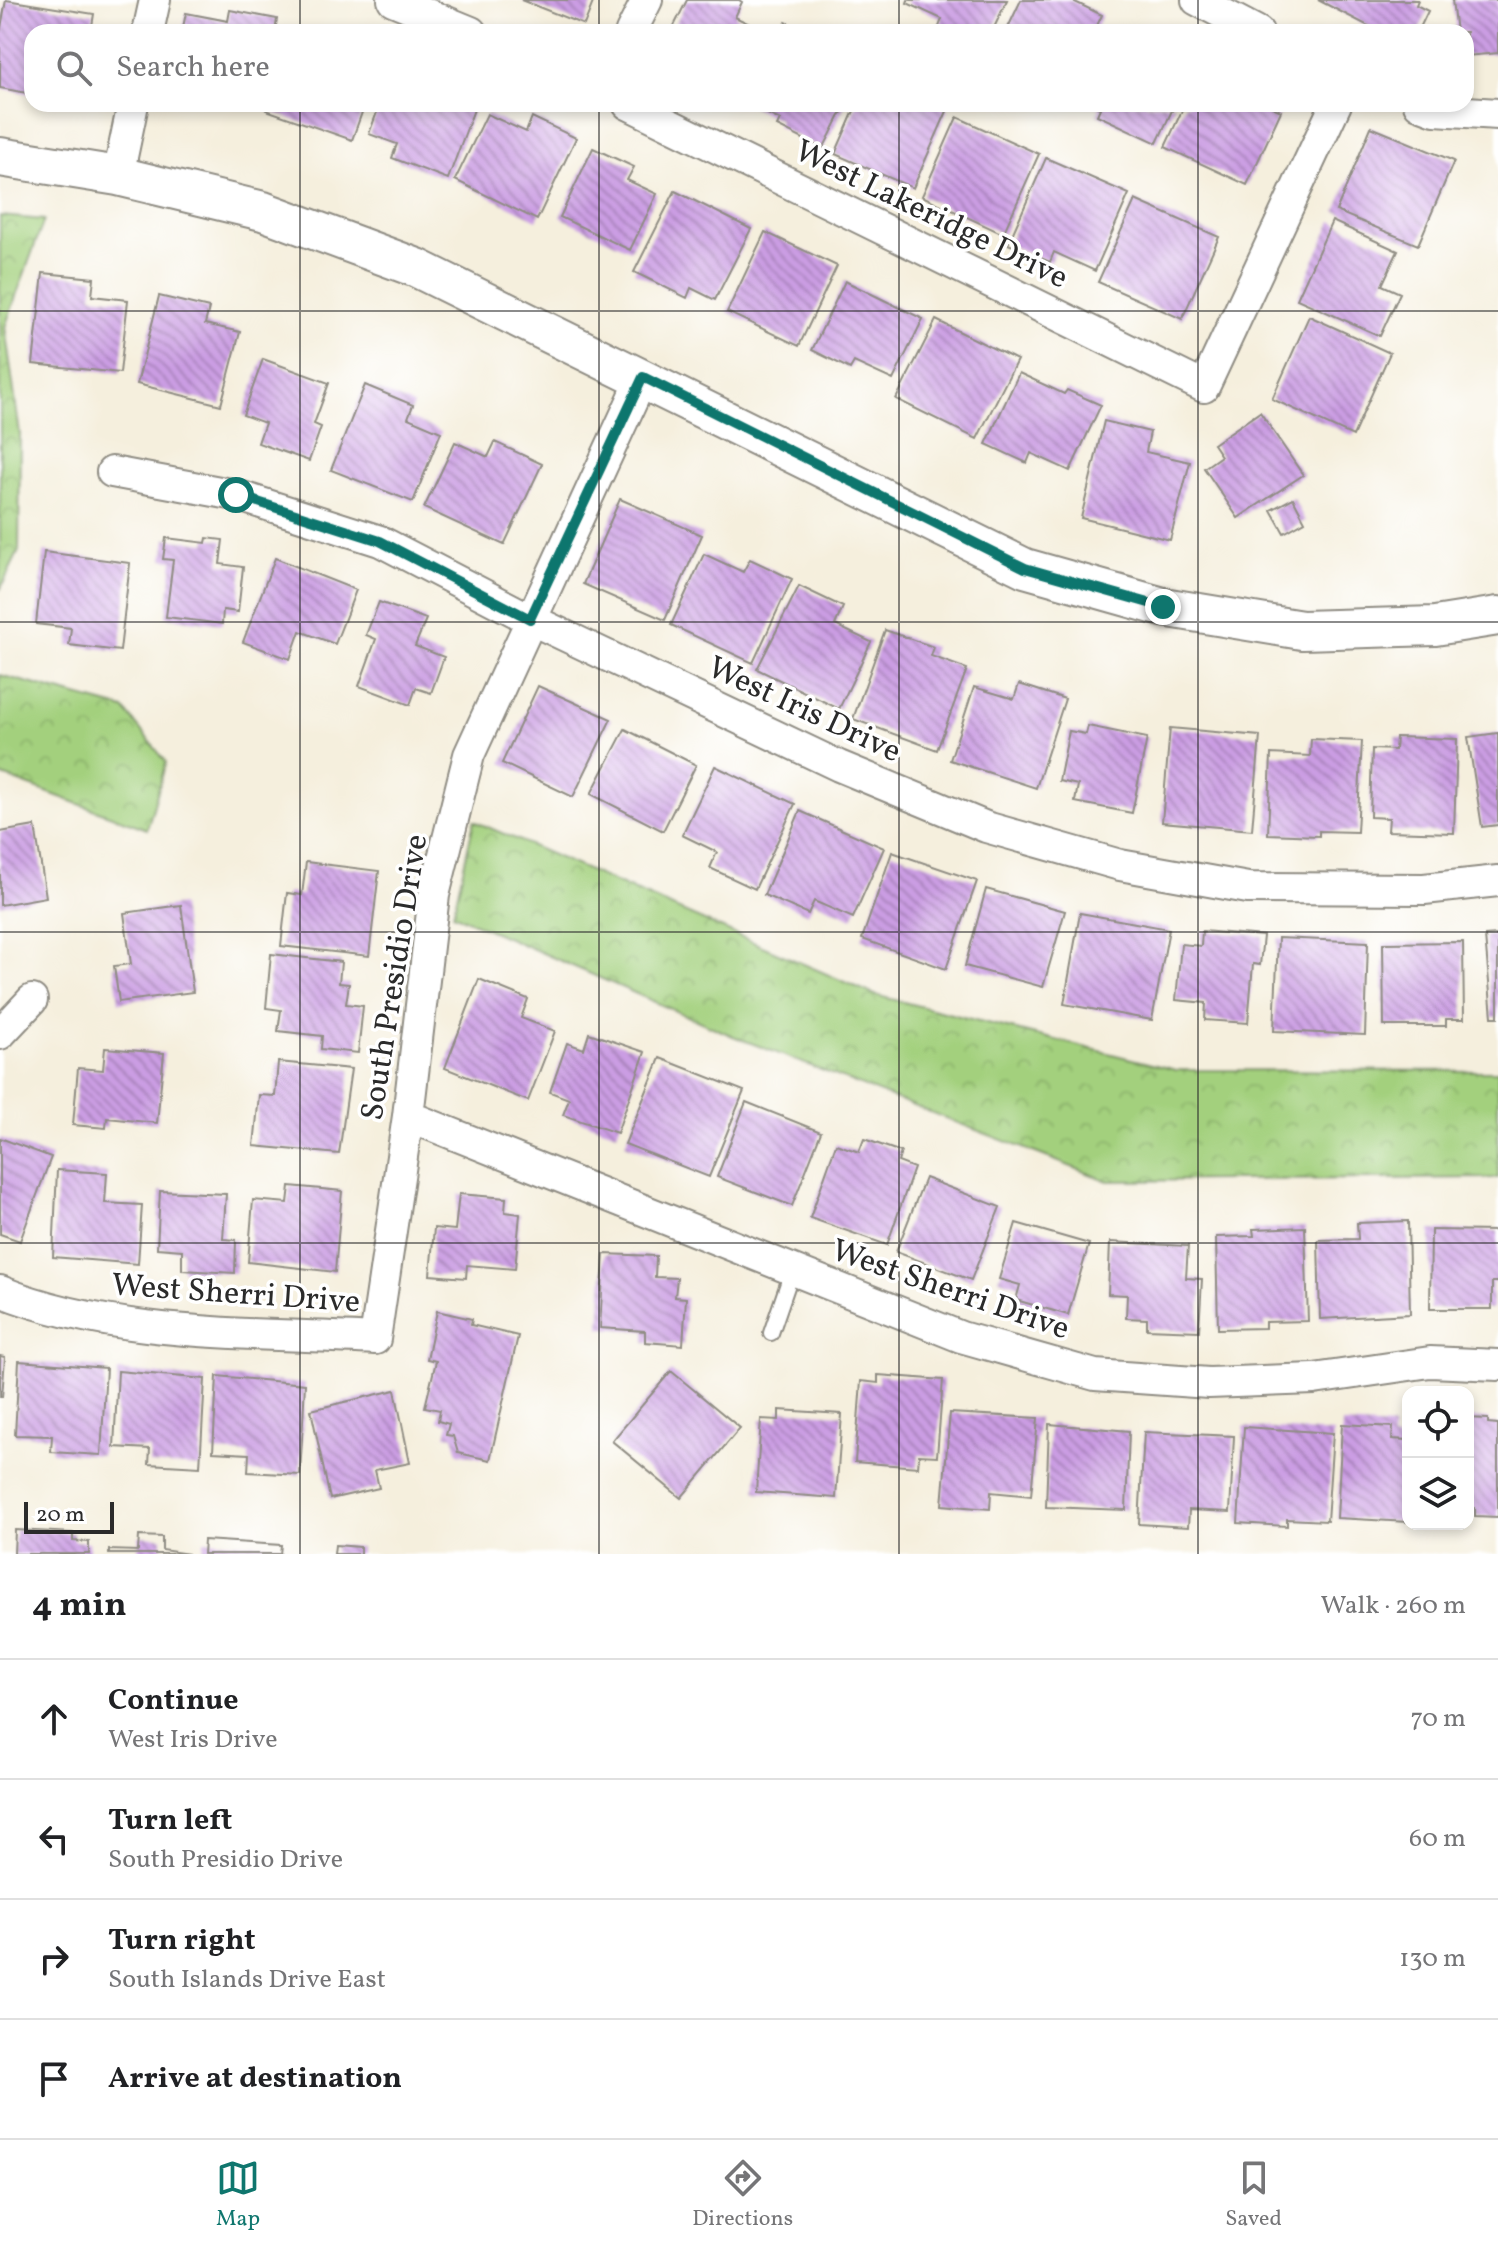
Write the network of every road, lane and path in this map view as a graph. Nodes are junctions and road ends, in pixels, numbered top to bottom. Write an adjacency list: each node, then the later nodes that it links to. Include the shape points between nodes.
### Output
1 (155, 0): 5 (street)
2 (393, 0): 6 (street)
3 (647, 0): 7 (street)
4 (1197, 0): 8 (street)
5 (150, 24)
6 (452, 24)
7 (635, 24)
8 (1243, 24)
9 (131, 112): 15 (street)
10 (644, 112): 11 (street, West Lakeridge Drive, via 1204,387)
11 (1332, 112)
12 (1466, 112): 13 (street)
13 (1498, 114)
14 (0, 157): 15 (street)
15 (118, 176): 16 (street, via 263,211 417,268)
16 (643, 377): 18 (street, via 1025,568 1163,607 1302,630 1435,626); 19 (street, South Presidio Drive)
17 (112, 472): 19 (street, West Iris Drive, via 236,495 380,541)
18 (1498, 616)
19 (530, 619): 20 (street, West Iris Drive, via 839,766 986,827 1120,865 1248,888 1424,889); 23 (street, South Presidio Drive, via 469,755 438,881)
20 (1498, 881)
21 (32, 1000): 22 (street)
22 (0, 1034)
23 (408, 1116): 24 (street, West Sherri Drive); 27 (street, South Presidio Drive)
24 (793, 1269): 26 (lane); 28 (street, West Sherri Drive, via 961,1337 1095,1375 1209,1383 1314,1379 1430,1362)
25 (0, 1291): 27 (street, West Sherri Drive, via 32,1304 134,1326)
26 (771, 1333)
27 (375, 1339)
28 (1498, 1365)

